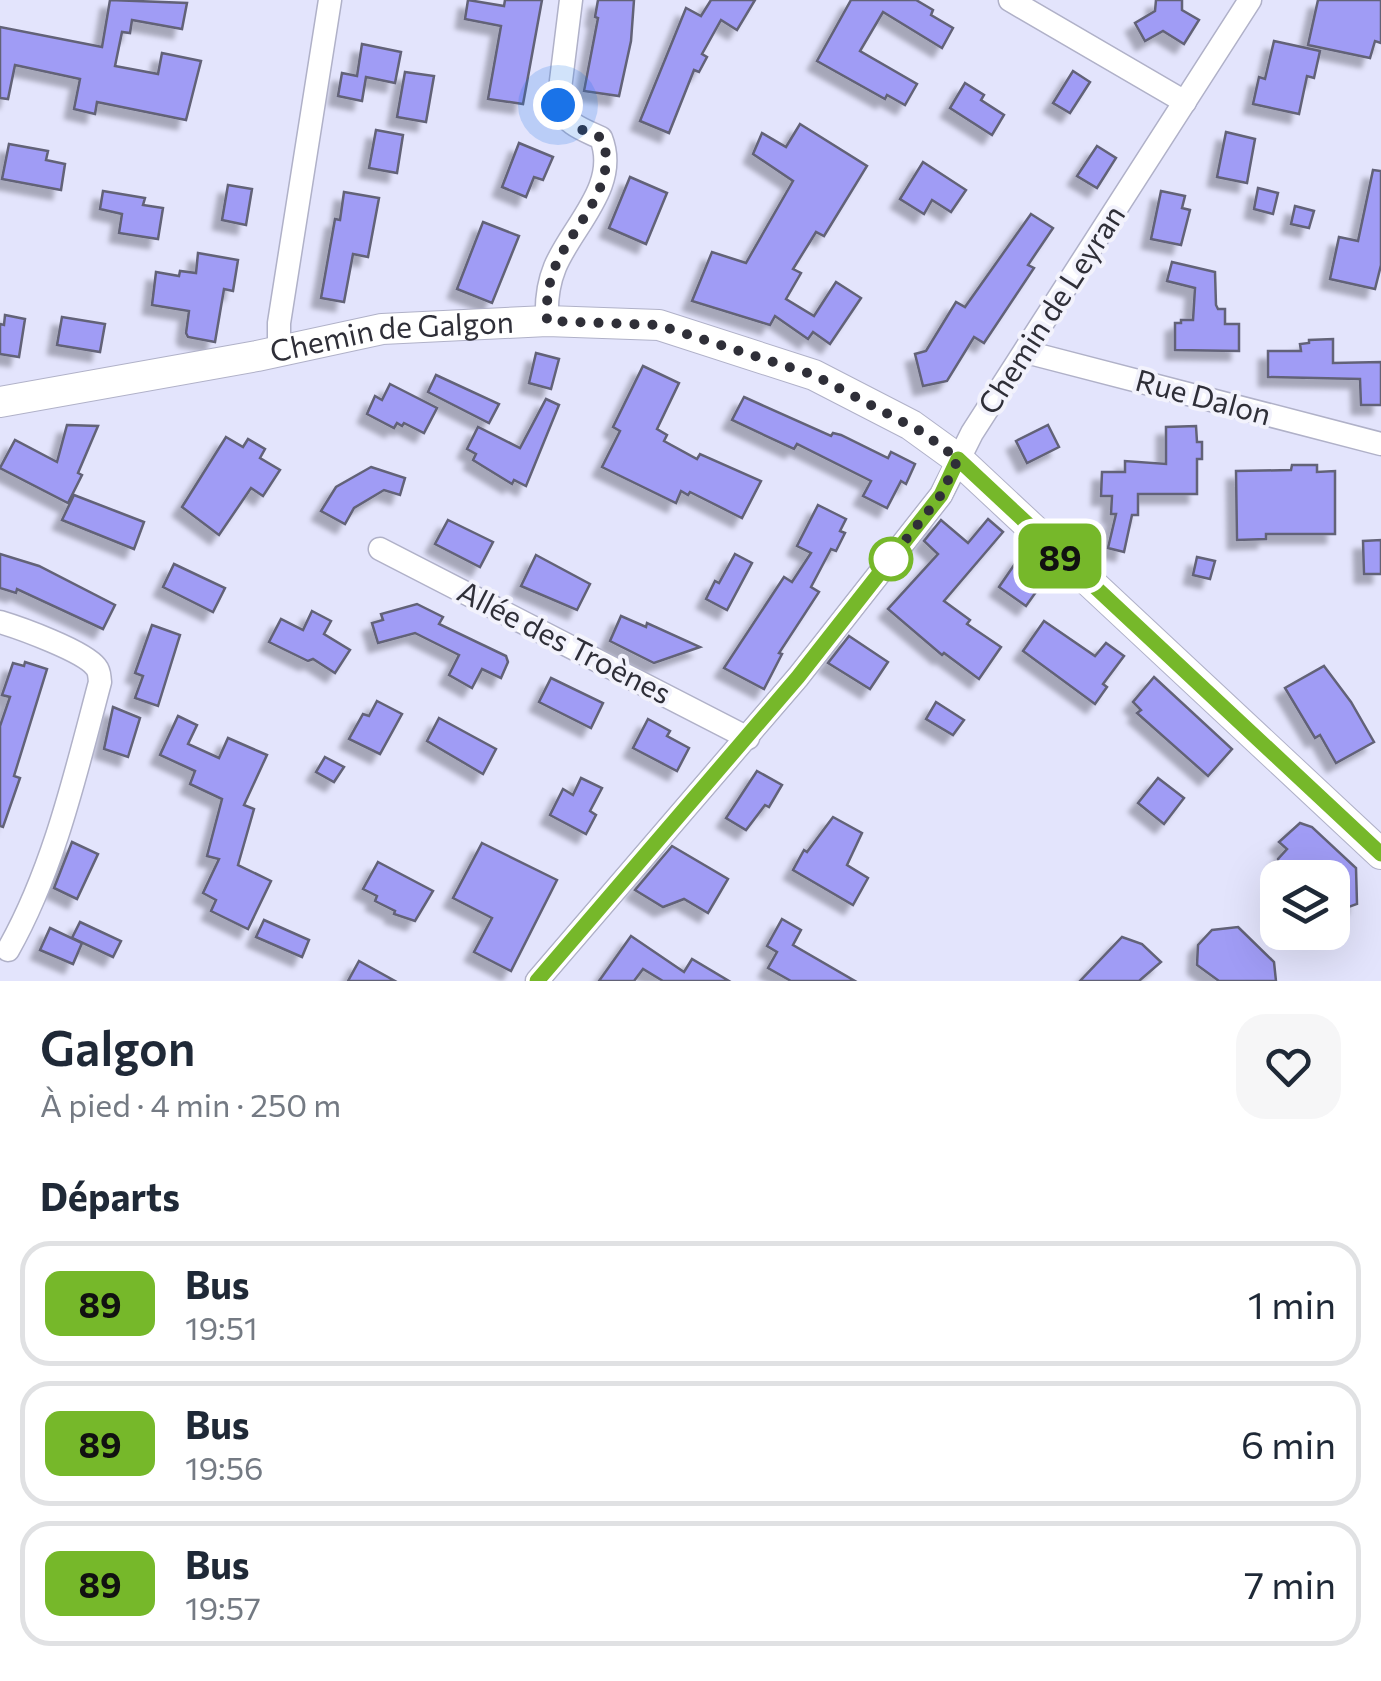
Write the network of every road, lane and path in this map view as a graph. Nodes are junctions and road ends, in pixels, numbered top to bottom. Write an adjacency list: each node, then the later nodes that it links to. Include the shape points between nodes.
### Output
1 (330, 0): 7 (street)
2 (571, 0): 6 (street, via 558,105 573,126 602,138 607,164 555,266)
3 (1010, 0): 5 (street)
4 (1250, 0): 5 (street, Chemin de Leyran)
5 (1186, 102): 8 (street, Chemin de Leyran)
6 (547, 321): 7 (main road, Chemin de Galgon, via 382,329); 11 (main road, Chemin de Galgon, via 658,325 814,375 922,432)
7 (278, 350): 9 (main road, Chemin de Galgon)
8 (1026, 352): 10 (street, Rue Dalon); 11 (street, Chemin de Leyran)
9 (0, 402)
10 (1381, 444)
11 (958, 459): 14 (street, Chemin de Leyran, via 941,495); 15 (main road, Chemin de Galgon)
12 (380, 549): 14 (street, Allée des Troènes)
13 (0, 622): 16 (street, via 90,662 100,682 27,917)
14 (748, 738): 17 (street, Chemin de Leyran)
15 (1381, 854)
16 (2, 954)
17 (537, 981)

